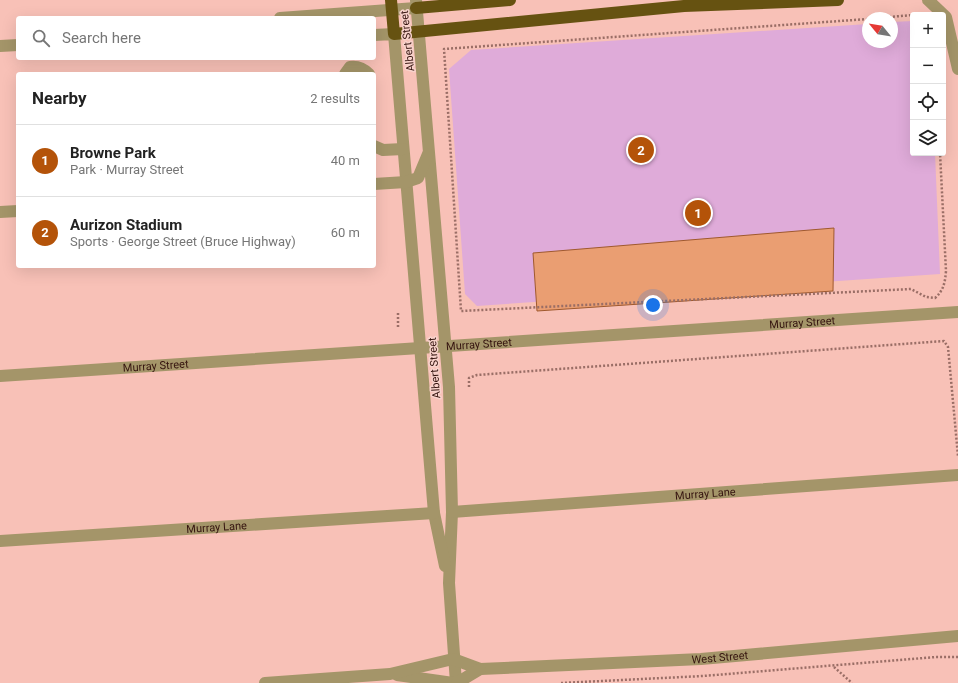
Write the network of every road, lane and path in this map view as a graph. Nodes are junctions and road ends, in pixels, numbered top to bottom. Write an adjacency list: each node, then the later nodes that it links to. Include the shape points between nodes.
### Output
1 (510, 0): 4 (highway)
2 (838, 0): 10 (highway, via 684,6)
3 (928, 0): 15 (street, via 946,17)
4 (416, 4): 5 (street); 10 (street, Albert Street)
5 (391, 5): 7 (street); 11 (highway, Albert Street)
6 (910, 15): 8 (path)
7 (297, 16)
8 (898, 16)
9 (862, 19): 21 (path, via 444,49 461,311 911,289 926,298 935,298 941,293 946,271)
10 (419, 33): 11 (highway); 20 (street, Albert Street)
11 (394, 34): 12 (street); 19 (street, Albert Street)
12 (376, 35)
13 (16, 45): 14 (street)
14 (0, 46)
15 (958, 69)
16 (346, 72): 17 (street, via 350,67)
17 (367, 72)
18 (376, 147): 19 (street, via 383,150)
19 (403, 149): 22 (street, Albert Street)
20 (429, 151): 22 (street, Albert Street, via 418,178); 29 (street, Albert Street)
21 (940, 156)
22 (406, 182): 23 (street); 30 (street, Albert Street)
23 (376, 184)
24 (16, 211): 25 (street)
25 (0, 212)
26 (958, 312): 29 (street, Murray Street)
27 (398, 313): 28 (path)
28 (398, 327)
29 (446, 346): 30 (street, Murray Street); 35 (street, Albert Street)
30 (421, 348): 31 (street, Murray Street); 36 (street, Albert Street)
31 (0, 376)
32 (469, 387): 33 (path, via 469,378 477,375 944,341 948,347)
33 (958, 456)
34 (958, 475): 35 (street, Murray Lane)
35 (452, 512): 38 (street, Albert Street)
36 (434, 513): 37 (street, Murray Lane); 38 (street, Albert Street)
37 (0, 541)
38 (449, 583): 41 (street, Albert Street)
39 (958, 636): 43 (street, West Street, via 701,659)
40 (958, 657): 42 (path)
41 (453, 659): 43 (street, West Street); 44 (street); 47 (street, Albert Street)
42 (834, 666): 48 (path); 49 (path)
43 (480, 669): 47 (street, West Street)
44 (390, 674): 45 (street); 46 (street)
45 (265, 683)
46 (453, 683)
47 (457, 683)
48 (561, 683)
49 (852, 683)

